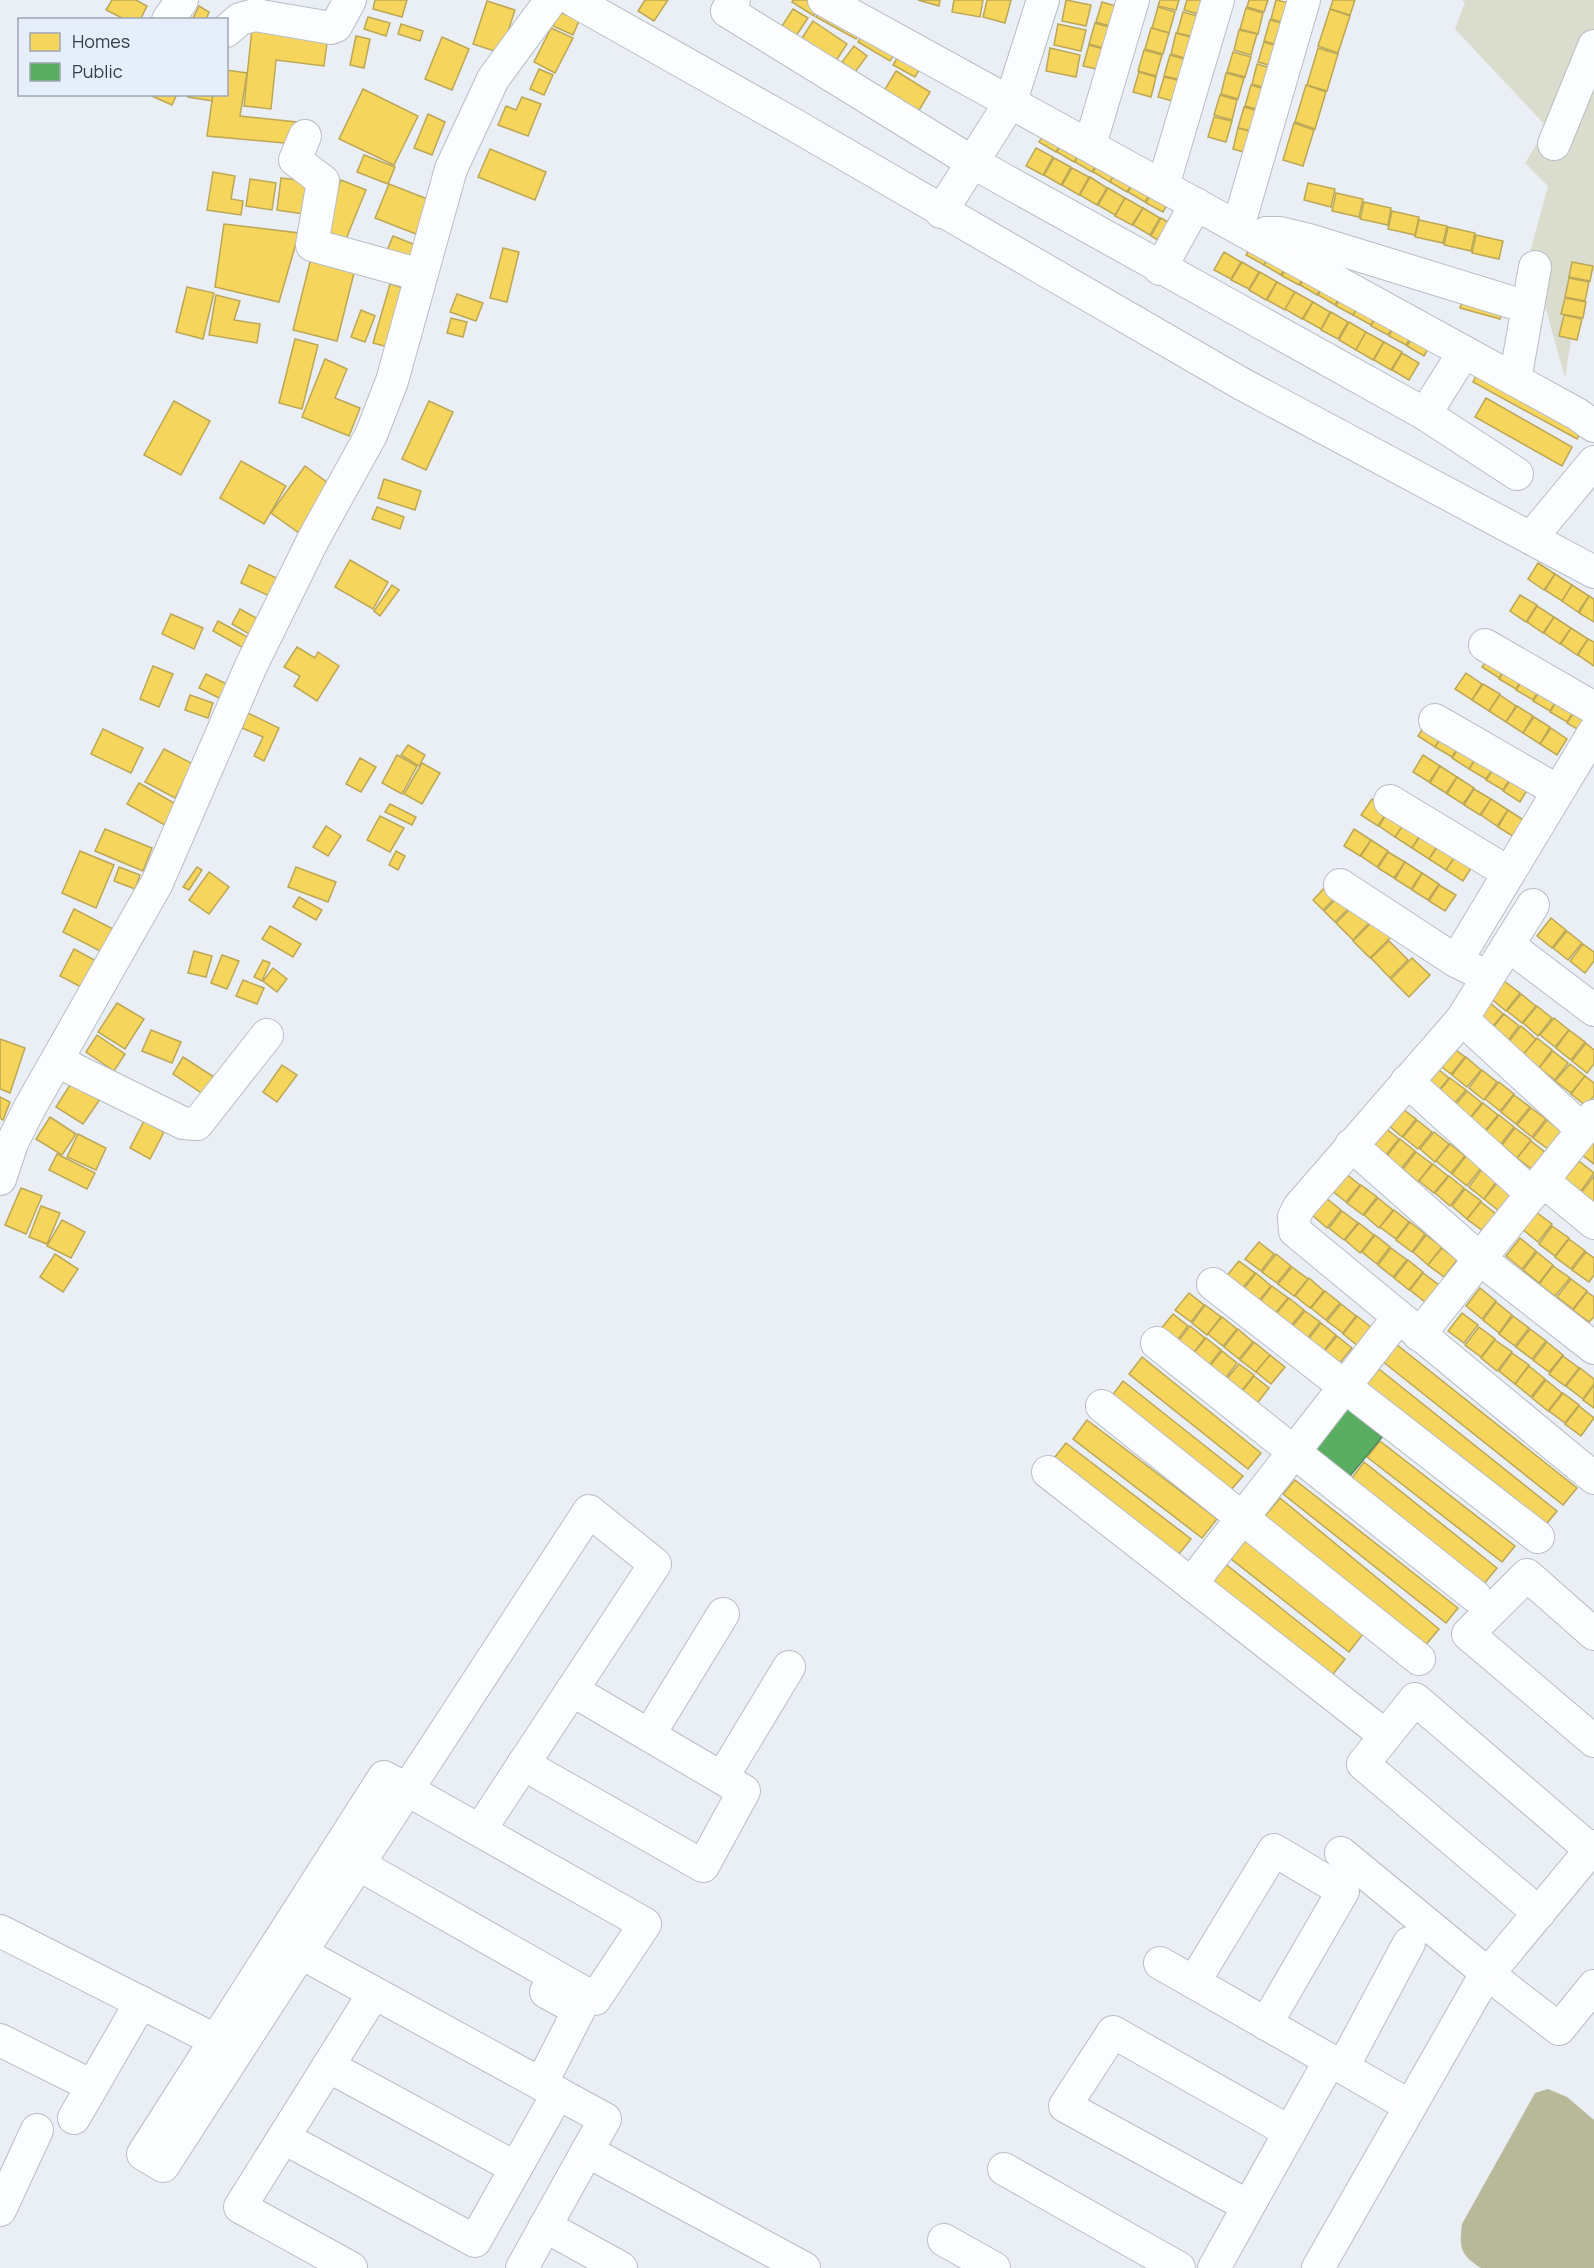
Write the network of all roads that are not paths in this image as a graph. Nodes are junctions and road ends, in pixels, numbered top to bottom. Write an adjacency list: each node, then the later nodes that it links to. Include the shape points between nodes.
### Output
1 (182, 0): 11 (street)
2 (350, 0): 12 (street, via 336,26 331,28 255,15 240,19)
3 (551, 0): 25 (street, via 493,79 470,125 451,169)
4 (573, 0): 21 (street)
5 (734, 0): 18 (street, via 727,11)
6 (824, 0): 14 (street)
7 (1043, 0): 14 (street)
8 (1133, 0): 17 (street)
9 (1218, 0): 19 (street)
10 (1304, 0): 22 (street)
11 (169, 18)
12 (228, 29)
13 (1594, 46): 16 (street)
14 (1011, 101): 17 (street); 18 (street)
15 (305, 136): 25 (street, via 295,160 323,178 312,245)
16 (1554, 144)
17 (1090, 145): 19 (street)
18 (972, 162): 21 (street); 24 (street)
19 (1163, 186): 20 (street)
20 (1196, 204): 22 (street); 24 (street)
21 (940, 212): 33 (street, via 1242,384)
22 (1243, 230): 26 (street, via 1309,240); 27 (street)
23 (1534, 267): 26 (street)
24 (1160, 269): 29 (street)
25 (421, 274): 50 (street, via 392,381 371,435 313,540 251,666 157,883)
26 (1527, 307): 28 (street)
27 (1464, 352): 28 (street); 29 (street)
28 (1515, 380): 30 (street)
29 (1425, 414): 32 (street)
30 (1594, 426)
31 (1594, 462): 33 (street)
32 (1517, 474)
33 (1531, 538): 34 (street)
34 (1594, 572)
35 (1485, 645): 36 (street)
36 (1594, 708)
37 (1436, 720): 39 (street)
38 (1594, 732): 39 (street)
39 (1558, 791): 41 (street)
40 (1390, 801): 41 (street)
41 (1509, 873): 45 (street)
42 (1340, 885): 45 (street)
43 (1533, 905): 44 (street)
44 (1508, 945): 46 (street); 47 (street)
45 (1456, 961): 46 (street)
46 (1488, 977): 48 (street)
47 (1594, 1010)
48 (1462, 1019): 51 (street); 52 (street)
49 (267, 1035): 50 (street, via 197,1124 183,1123)
50 (57, 1060): 54 (street, via 12,1143)
51 (1407, 1081): 53 (street); 55 (street)
52 (1588, 1123): 55 (street)
53 (1351, 1145): 57 (street); 59 (street, via 1299,1207 1293,1223 1295,1231)
54 (0, 1179)
55 (1537, 1187): 56 (street); 57 (street)
56 (1594, 1223)
57 (1480, 1259): 59 (street); 61 (street)
58 (1213, 1284): 62 (street)
59 (1409, 1327): 62 (street); 65 (street)
60 (1157, 1343): 64 (street)
61 (1594, 1348)
62 (1345, 1387): 64 (street); 68 (street)
63 (1102, 1406): 67 (street)
64 (1294, 1452): 67 (street); 70 (street)
65 (1591, 1467)
66 (1048, 1472): 69 (street)
67 (1243, 1518): 69 (street); 73 (street)
68 (1538, 1537)
69 (1191, 1584): 76 (street)
70 (1475, 1596)
71 (723, 1614): 77 (street)
72 (1594, 1634): 78 (street, via 1527,1575 1468,1634)
73 (1419, 1659)
74 (789, 1668): 80 (street)
75 (572, 1690): 77 (street); 79 (street); 81 (street, via 655,1564 589,1511)
76 (1373, 1726)
77 (649, 1735): 80 (street)
78 (1594, 1742)
79 (523, 1764): 80 (street, via 703,1866 744,1791); 82 (street)
80 (722, 1778)
81 (406, 1789): 82 (street); 85 (street, via 384,1777)
82 (480, 1830): 85 (street, via 645,1924 595,1999)
83 (1593, 1848): 86 (street); 86 (street, via 1415,1699 1363,1764)
84 (1341, 1853): 91 (street)
85 (343, 1871): 89 (street); 102 (street, via 579,2010)
86 (1539, 1913): 91 (street)
87 (0, 1931): 95 (street)
88 (1410, 1943): 99 (street)
89 (290, 1947): 94 (street); 98 (street); 98 (street, via 163,2166 143,2154)
90 (1160, 1963): 92 (street)
91 (1483, 1980): 93 (street, via 1559,2029); 103 (street)
92 (1194, 1982): 96 (street); 96 (street, via 1274,1850 1343,1891)
93 (1594, 1986)
94 (374, 1993): 100 (street); 102 (street)
95 (141, 2002): 98 (street); 101 (street)
96 (1266, 2024): 99 (street)
97 (0, 2040): 101 (street)
98 (215, 2040)
99 (1337, 2064): 103 (street); 106 (street)
100 (328, 2066): 107 (street); 109 (street)
101 (92, 2086): 104 (street)
102 (550, 2089): 108 (street, via 605,2119); 109 (street)
103 (1410, 2106): 122 (street)
104 (74, 2118)
105 (36, 2130): 112 (street)
106 (1290, 2132): 111 (street); 111 (street, via 1113,2032 1065,2106)
107 (284, 2138): 109 (street, via 475,2241); 115 (street, via 240,2207)
108 (587, 2151): 113 (street); 118 (street)
109 (516, 2168)
110 (1004, 2169): 120 (street)
111 (1248, 2206): 121 (street)
112 (0, 2210)
113 (545, 2226): 116 (street); 117 (street)
114 (944, 2240): 119 (street)
115 (351, 2268)
116 (522, 2268)
117 (621, 2268)
118 (804, 2268)
119 (994, 2268)
120 (1179, 2268)
121 (1214, 2268)
122 (1318, 2268)

